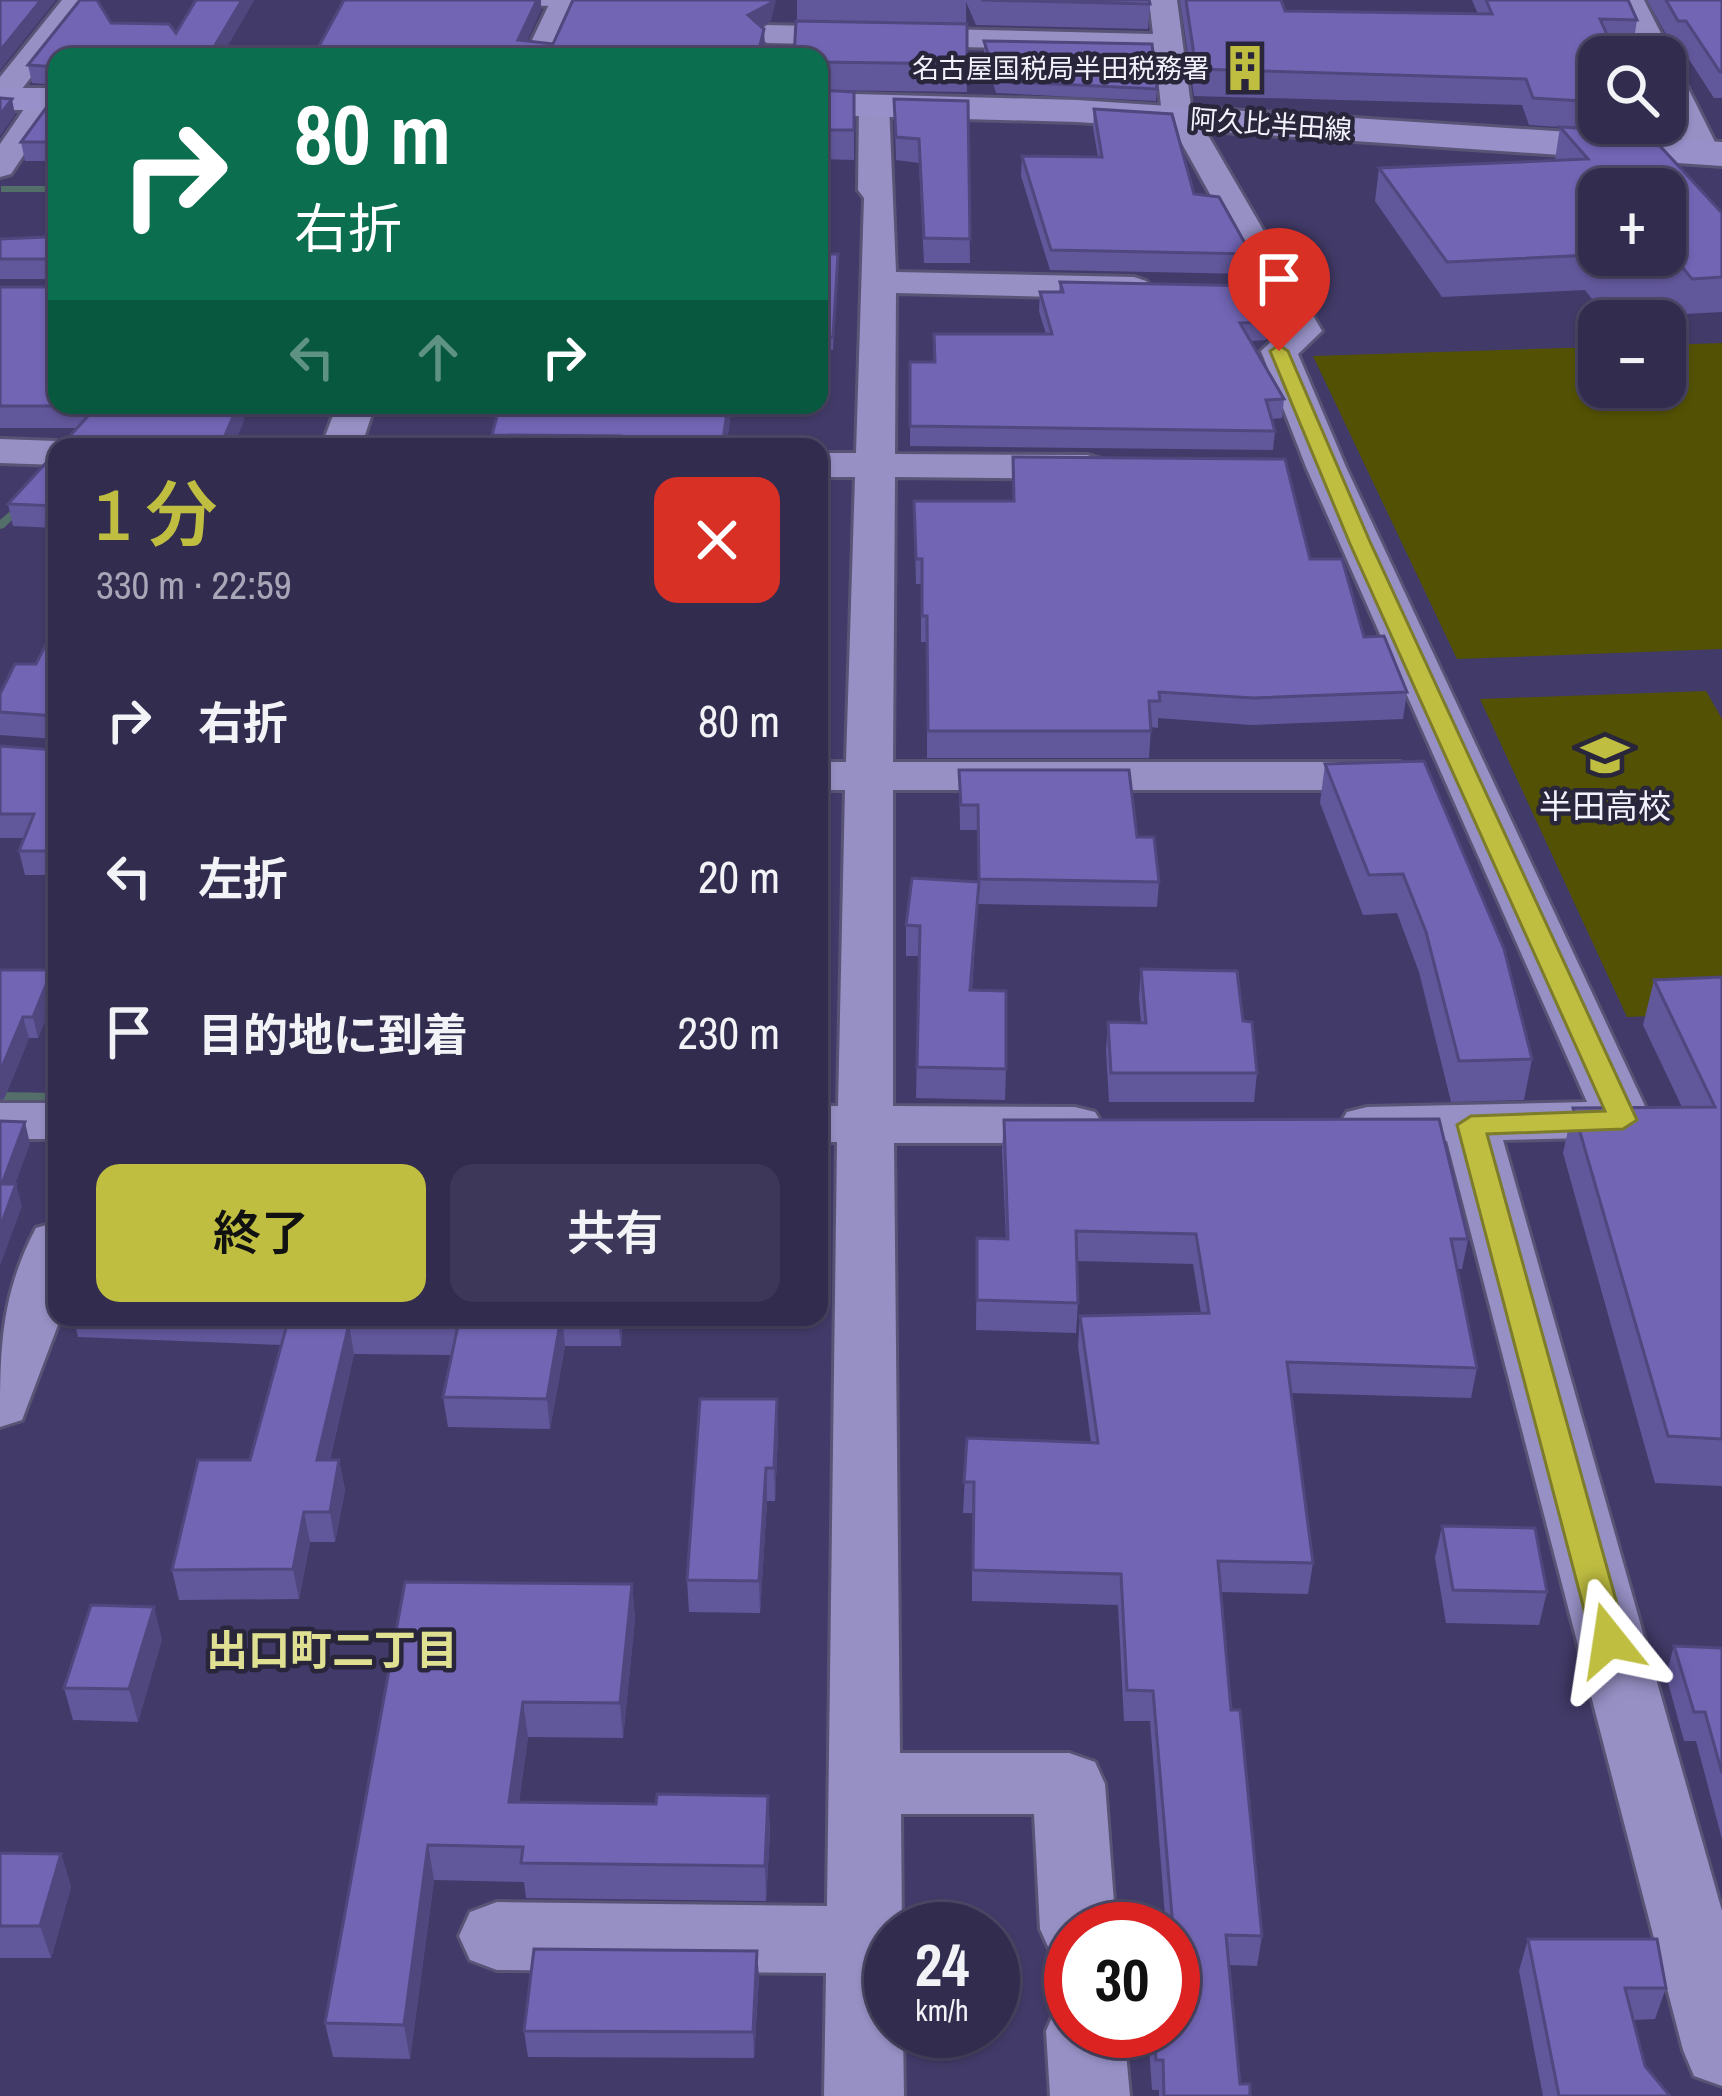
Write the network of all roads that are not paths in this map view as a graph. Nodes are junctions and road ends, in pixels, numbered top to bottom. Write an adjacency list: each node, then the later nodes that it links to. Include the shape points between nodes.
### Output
1 (77, 0): 12 (street)
2 (525, 0): 3 (lane)
3 (565, 0): 11 (street)
4 (976, 0): 9 (street)
5 (1163, 0): 10 (street)
6 (1630, 0): 8 (street)
7 (767, 34): 9 (street)
8 (1648, 36)
9 (975, 38): 10 (street)
10 (1169, 43): 18 (street)
11 (543, 48)
12 (0, 98): 13 (main road)
13 (48, 99)
14 (48, 104): 20 (street)
15 (828, 104): 16 (main road, 阿久比半田線)
16 (874, 104): 18 (main road, 阿久比半田線); 21 (street)
17 (1686, 107): 19 (street)
18 (1184, 118): 19 (main road, 阿久比半田線); 24 (street)
19 (1713, 153)
20 (0, 167)
21 (878, 282): 22 (street); 28 (street)
22 (1163, 289)
23 (1234, 290): 24 (street)
24 (1281, 290): 30 (street, via 1304,331 1279,351)
25 (0, 451): 26 (street)
26 (48, 453)
27 (828, 465): 28 (street)
28 (874, 466): 31 (street); 32 (street)
29 (1279, 466): 30 (street)
30 (1326, 466): 33 (street)
31 (1116, 467)
32 (844, 776): 33 (street); 34 (street)
33 (1464, 776): 40 (street, via 1623,1120)
34 (842, 942): 37 (street)
35 (0, 1120): 36 (street)
36 (48, 1121)
37 (842, 1124): 38 (street); 43 (street)
38 (1122, 1125)
39 (1308, 1125): 40 (street)
40 (1471, 1125): 47 (street)
41 (35, 1259): 42 (street)
42 (0, 1404)
43 (864, 1783): 44 (street, via 1069,1784); 46 (street)
44 (1076, 1902)
45 (497, 1936): 46 (street)
46 (863, 1940): 49 (street)
47 (1722, 2050)
48 (1087, 2058): 50 (street)
49 (864, 2096)
50 (1090, 2096)

